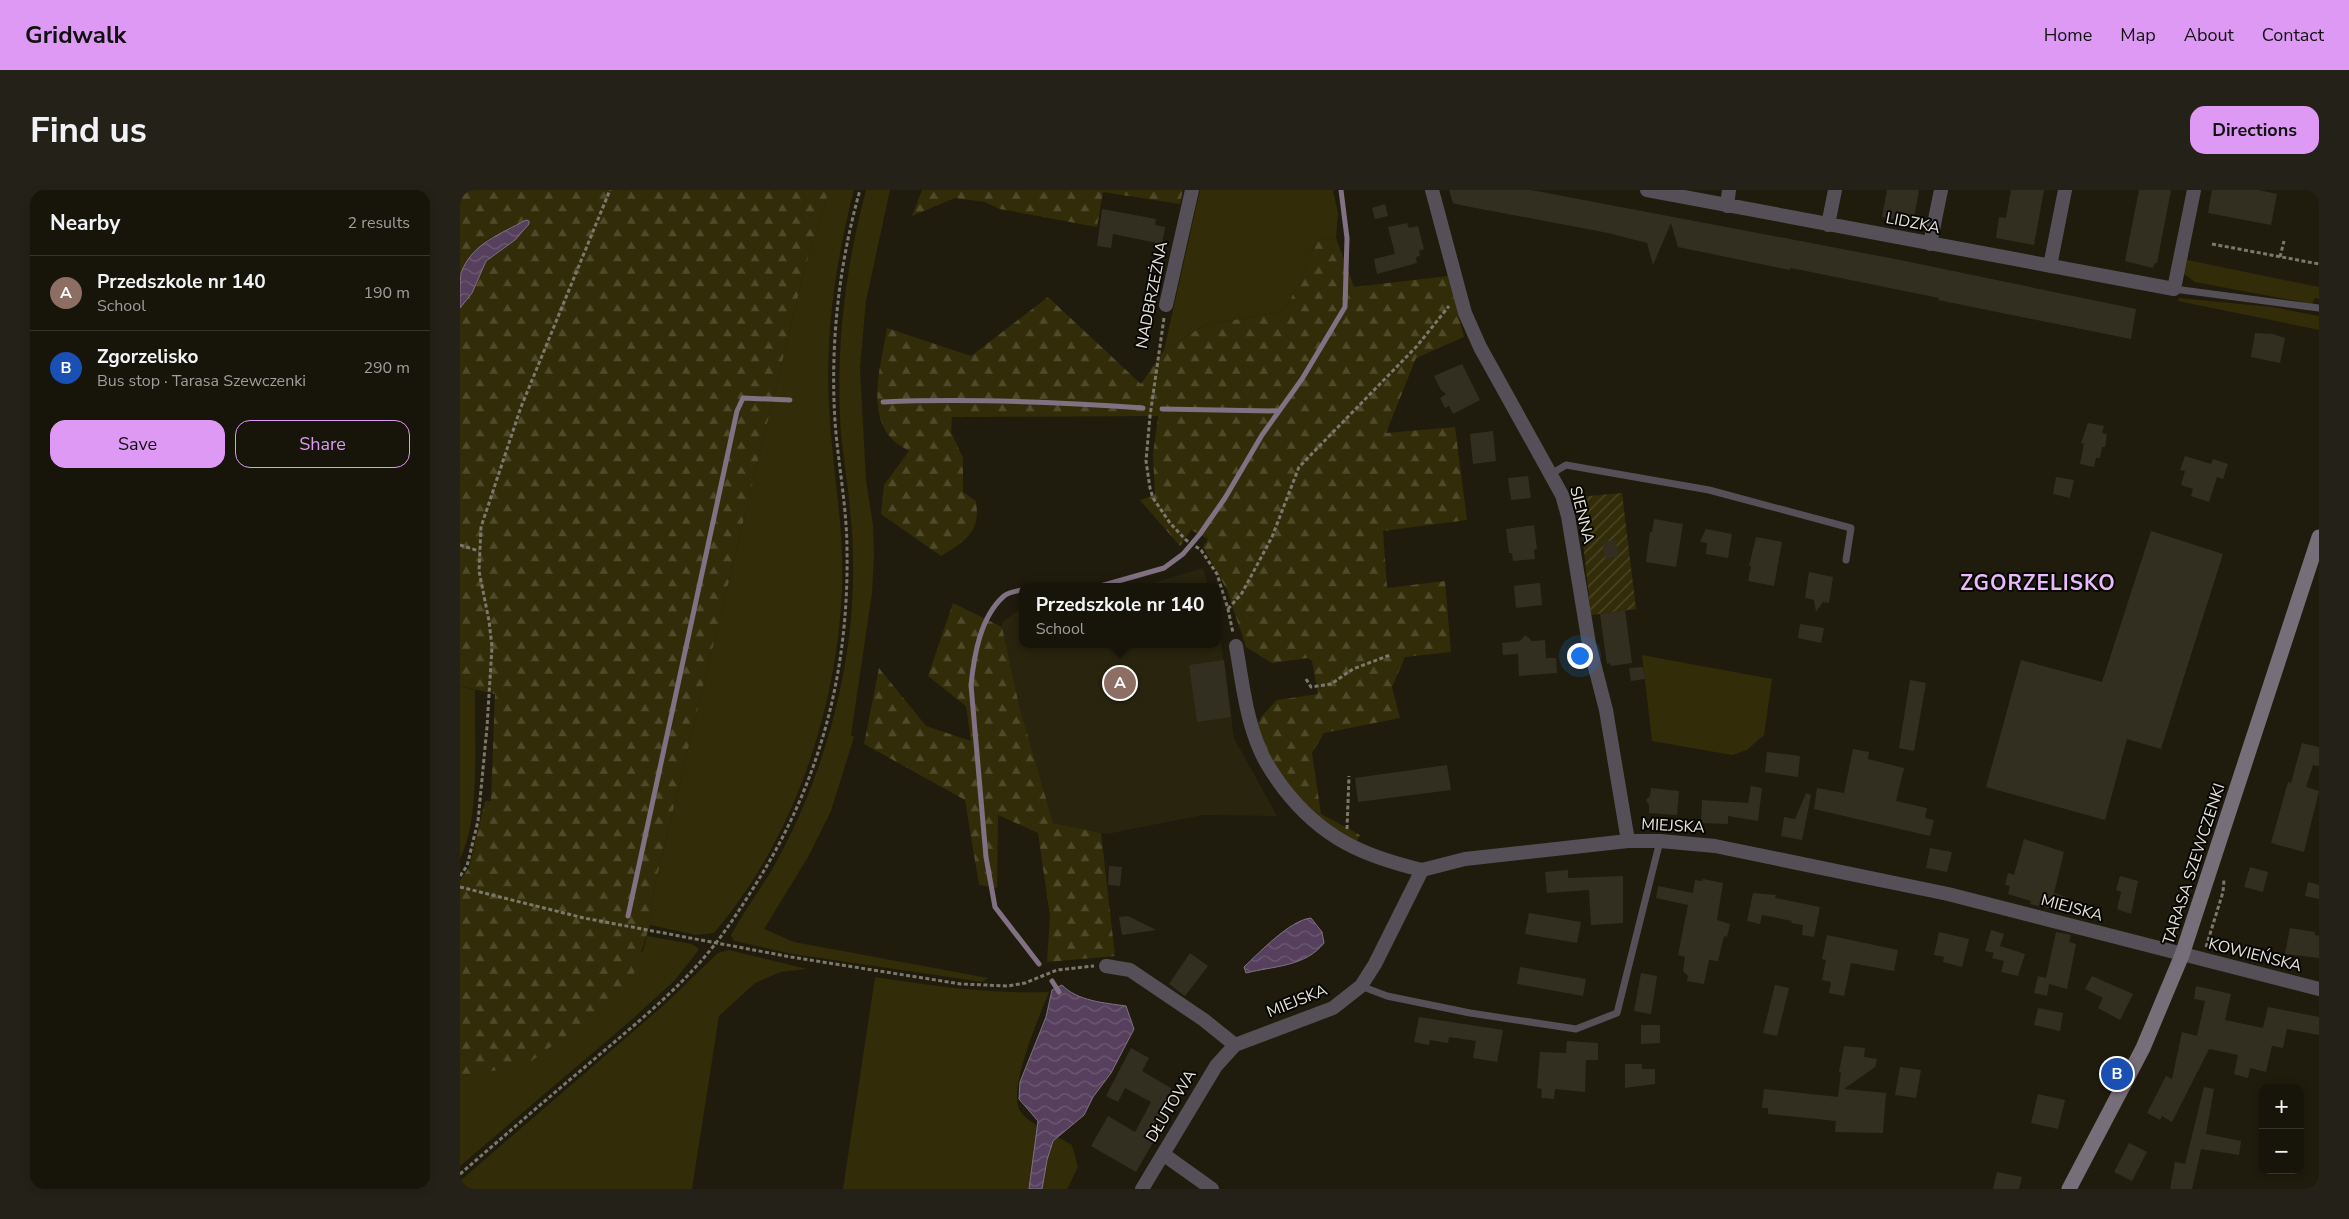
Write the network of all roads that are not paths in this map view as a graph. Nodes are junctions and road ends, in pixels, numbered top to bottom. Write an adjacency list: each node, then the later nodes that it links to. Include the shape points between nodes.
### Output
1 (1192, 190): 14 (street, NADBRZEŻNA)
2 (1432, 190): 16 (street, SIENNA, via 1459,298 1480,347)
3 (1647, 190): 9 (street, LIDZKA)
4 (1729, 190): 9 (street)
5 (1835, 190): 10 (street)
6 (1941, 190): 11 (street)
7 (2065, 190): 12 (street)
8 (2194, 190): 13 (street)
9 (1727, 206): 10 (street, LIDZKA)
10 (1828, 225): 11 (street, LIDZKA)
11 (1930, 244): 12 (street, LIDZKA)
12 (2050, 266): 13 (street, LIDZKA)
13 (2174, 289): 15 (lane)
14 (1166, 305)
15 (2319, 308)
16 (1551, 474): 18 (lane, via 1566,464 1690,487 1851,528); 20 (street, SIENNA, via 1568,516 1589,644 1606,710)
17 (2319, 537): 23 (street, TARASA SZEWCZENKI)
18 (1846, 560)
19 (1236, 646): 22 (street, via 1249,718 1260,751 1275,777 1306,814 1346,844 1380,860)
20 (1628, 841): 21 (street, MIEJSKA); 22 (street, MIEJSKA, via 1465,859)
21 (1660, 841): 23 (street, MIEJSKA, via 1715,846 1948,894); 25 (lane, via 1617,1013 1576,1029 1470,1013 1387,996)
22 (1422, 870): 25 (street, MIEJSKA)
23 (2182, 955): 26 (street, KOWIEŃSKA); 31 (street, TARASA SZEWCZENKI, via 2144,1048)
24 (1106, 966): 27 (street, via 1130,970)
25 (1361, 986): 27 (street, MIEJSKA, via 1333,1008)
26 (2319, 990)
27 (1235, 1045): 28 (street, DŁUTOWA, via 1216,1066)
28 (1163, 1154): 29 (street, DŁUTOWA); 30 (street)
29 (1142, 1189)
30 (1212, 1189)
31 (2069, 1189)

